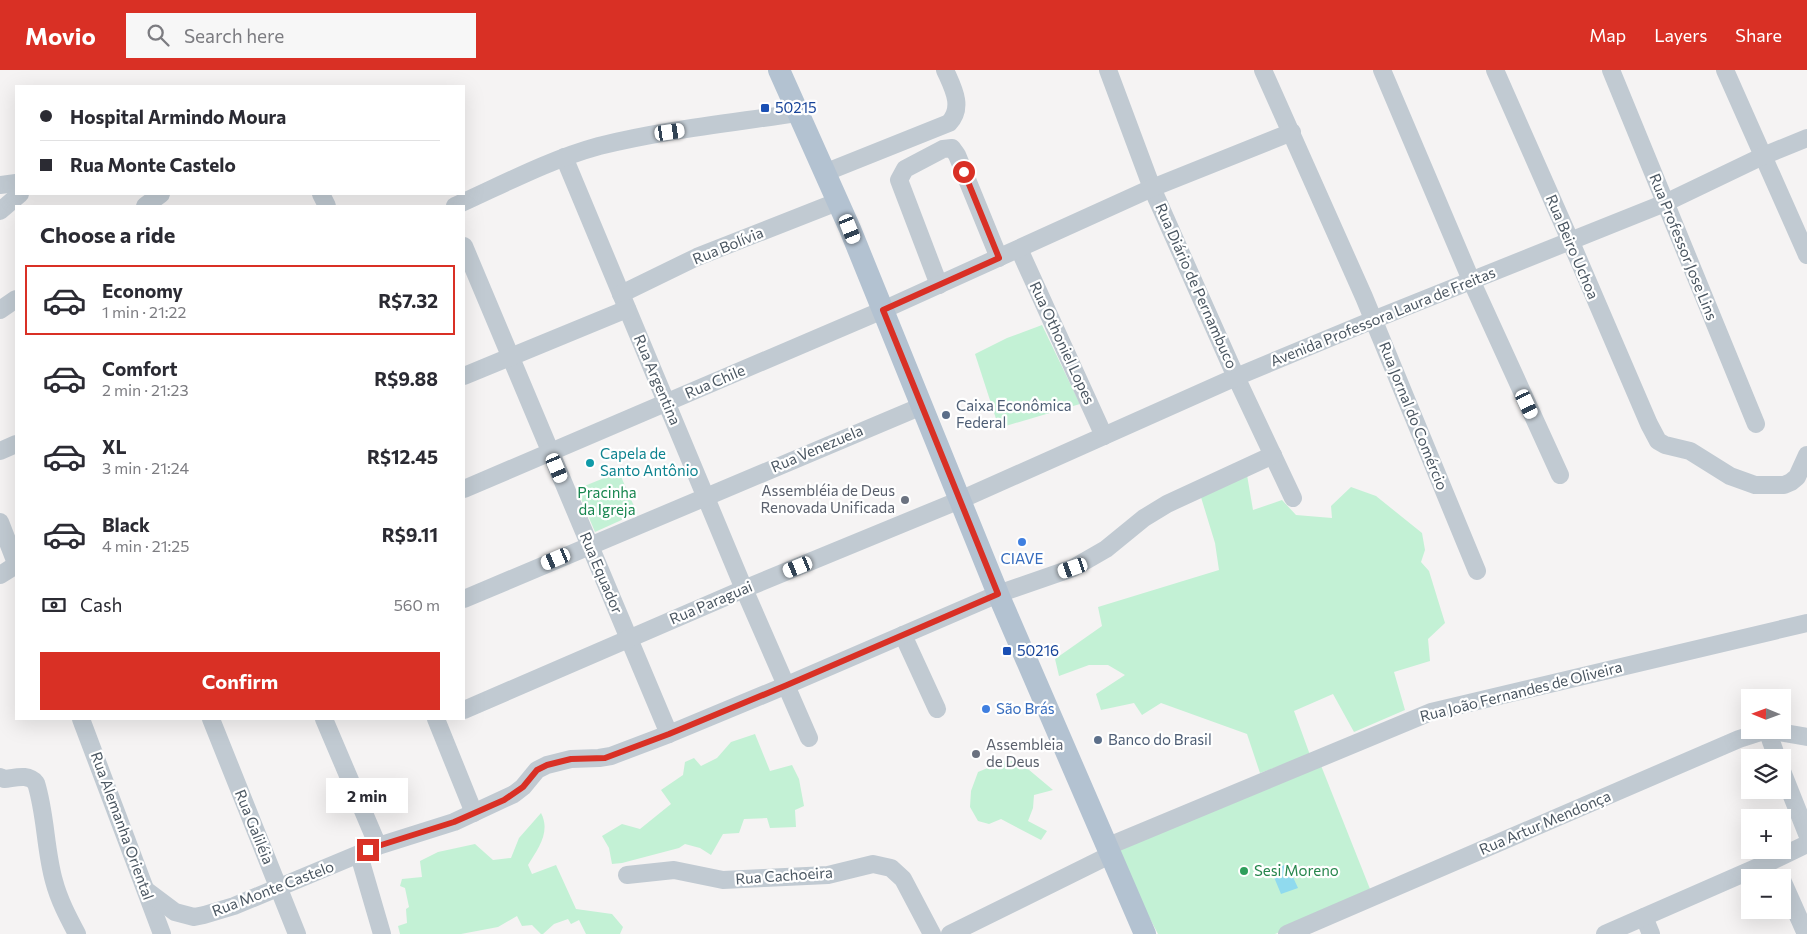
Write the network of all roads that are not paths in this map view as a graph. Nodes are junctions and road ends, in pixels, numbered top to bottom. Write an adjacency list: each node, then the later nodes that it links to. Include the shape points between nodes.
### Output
1 (779, 70): 9 (main road)
2 (945, 70): 14 (street, via 957,110 949,123)
3 (1108, 70): 17 (street, Rua Diário de Pernambuco)
4 (1263, 70): 10 (street, Rua Jornal do Comércio)
5 (1382, 70): 30 (street)
6 (1495, 70): 25 (street, Rua Beiro Uchoa)
7 (1611, 70): 21 (street, Rua Professor Jose Lins)
8 (1725, 70): 12 (street)
9 (797, 113): 13 (street, via 654,135 598,146); 14 (main road)
10 (1292, 132): 17 (street, Rua Chile); 36 (street, Rua Jornal do Comércio)
11 (1807, 138): 12 (street, Avenida Professora Laura de Freitas)
12 (1763, 156): 21 (street, Avenida Professora Laura de Freitas); 28 (street)
13 (564, 157): 23 (street); 33 (street, Rua Argentina)
14 (824, 173): 20 (main road)
15 (15, 183): 16 (street)
16 (0, 185)
17 (1152, 188): 27 (street, Rua Chile); 39 (street, Rua Diário de Pernambuco)
18 (19, 195): 24 (street)
19 (160, 195): 22 (street)
20 (837, 202): 33 (street, Rua Bolívia, via 698,257); 35 (main road)
21 (1665, 203): 25 (street, Avenida Professora Laura de Freitas); 42 (street, Rua Professor Jose Lins)
22 (146, 205)
23 (457, 205)
24 (0, 211)
25 (1570, 240): 30 (street, Avenida Professora Laura de Freitas); 47 (street, Rua Beiro Uchoa, via 1658,441 1690,451 1730,476 1755,485 1791,482 1797,478)
26 (465, 248): 37 (street, Rua Equador)
27 (1019, 249): 29 (street, Rua Chile); 43 (street, Rua Othoniel Lopes)
28 (1807, 254)
29 (999, 258): 31 (street, Rua Chile); 31 (street, via 957,155 952,148 943,149 905,169 899,180)
30 (1470, 280): 36 (street, Avenida Professora Laura de Freitas); 49 (street)
31 (939, 286): 35 (street, Rua Chile)
32 (15, 300): 34 (street)
33 (624, 302): 37 (street, Rua Bolívia); 40 (street, Rua Argentina)
34 (0, 310)
35 (883, 310): 40 (street, Rua Chile); 41 (main road)
36 (1373, 320): 39 (street, Avenida Professora Laura de Freitas); 58 (street, Rua Jornal do Comércio)
37 (510, 357): 38 (street, Rua Bolívia); 46 (street, Rua Equador)
38 (465, 376)
39 (1236, 377): 43 (street, Avenida Professora Laura de Freitas); 48 (street, Rua Diário de Pernambuco)
40 (666, 402): 46 (street, Rua Chile); 51 (street, Rua Argentina)
41 (922, 406): 51 (street, Rua Venezuela); 53 (main road)
42 (1756, 424)
43 (1104, 436): 53 (street, Avenida Professora Laura de Freitas)
44 (15, 444): 45 (street)
45 (0, 451)
46 (550, 453): 50 (street, Rua Chile); 55 (street, Rua Equador)
47 (1807, 455)
48 (1273, 456): 52 (street, Rua Diário de Pernambuco); 61 (street, via 1167,504 1106,549 1073,568)
49 (1560, 474)
50 (465, 489)
51 (706, 497): 55 (street, Rua Venezuela); 60 (street, Rua Argentina)
52 (1293, 498)
53 (960, 500): 60 (street, Rua Paraguai); 61 (main road)
54 (0, 522): 56 (street)
55 (589, 545): 62 (street, Rua Venezuela); 65 (street, Rua Equador)
56 (15, 561)
57 (15, 565): 59 (street)
58 (1477, 571)
59 (0, 575)
60 (744, 589): 65 (street, Rua Paraguai); 66 (street, Rua Argentina)
61 (998, 594): 64 (street); 84 (main road)
62 (465, 599)
63 (1807, 623): 84 (street, Rua João Fernandes de Oliveira, via 1431,712)
64 (903, 635): 66 (street); 67 (street)
65 (629, 639): 68 (street, Rua Paraguai); 73 (street, Rua Equador)
66 (787, 685): 73 (street); 76 (street, Rua Argentina)
67 (937, 709)
68 (465, 710)
69 (81, 720): 90 (street, Rua Alemanha Oriental)
70 (211, 720): 89 (street, Rua Galiléia)
71 (324, 720): 83 (street)
72 (439, 720): 80 (street)
73 (669, 734): 80 (street, Rua Monte Castelo, via 605,758 571,759 547,765 537,770 514,794)
74 (1791, 734): 75 (street, Rua Artur Mendonça)
75 (1807, 736)
76 (809, 738)
77 (1741, 738): 100 (street, Rua Artur Mendonça)
78 (0, 777): 93 (street, via 26,777 36,783 54,882)
79 (1791, 794): 81 (street)
80 (474, 814): 83 (street, Rua Monte Castelo)
81 (1807, 834)
82 (1807, 844): 86 (street)
83 (378, 846): 85 (street, Rua Monte Castelo)
84 (1108, 851): 98 (street, Rua João Fernandes de Oliveira); 99 (main road)
85 (359, 855): 89 (street, Rua Monte Castelo); 96 (street)
86 (1774, 860): 87 (street); 92 (street)
87 (1778, 869)
88 (628, 875): 97 (street, Rua Cachoeira, via 674,870 723,880 828,875 874,864 891,868 903,879)
89 (278, 887): 90 (street, Rua Monte Castelo, via 234,906 194,916 175,912); 95 (street, Rua Galiléia)
90 (147, 891): 94 (street, Rua Alemanha Oriental)
91 (1791, 900): 103 (street)
92 (1644, 917): 101 (street); 102 (street)
93 (77, 934)
94 (162, 934)
95 (297, 934)
96 (382, 934)
97 (932, 934)
98 (950, 934)
99 (1145, 934)
100 (1287, 934)
101 (1605, 934)
102 (1651, 934)
103 (1806, 934)

